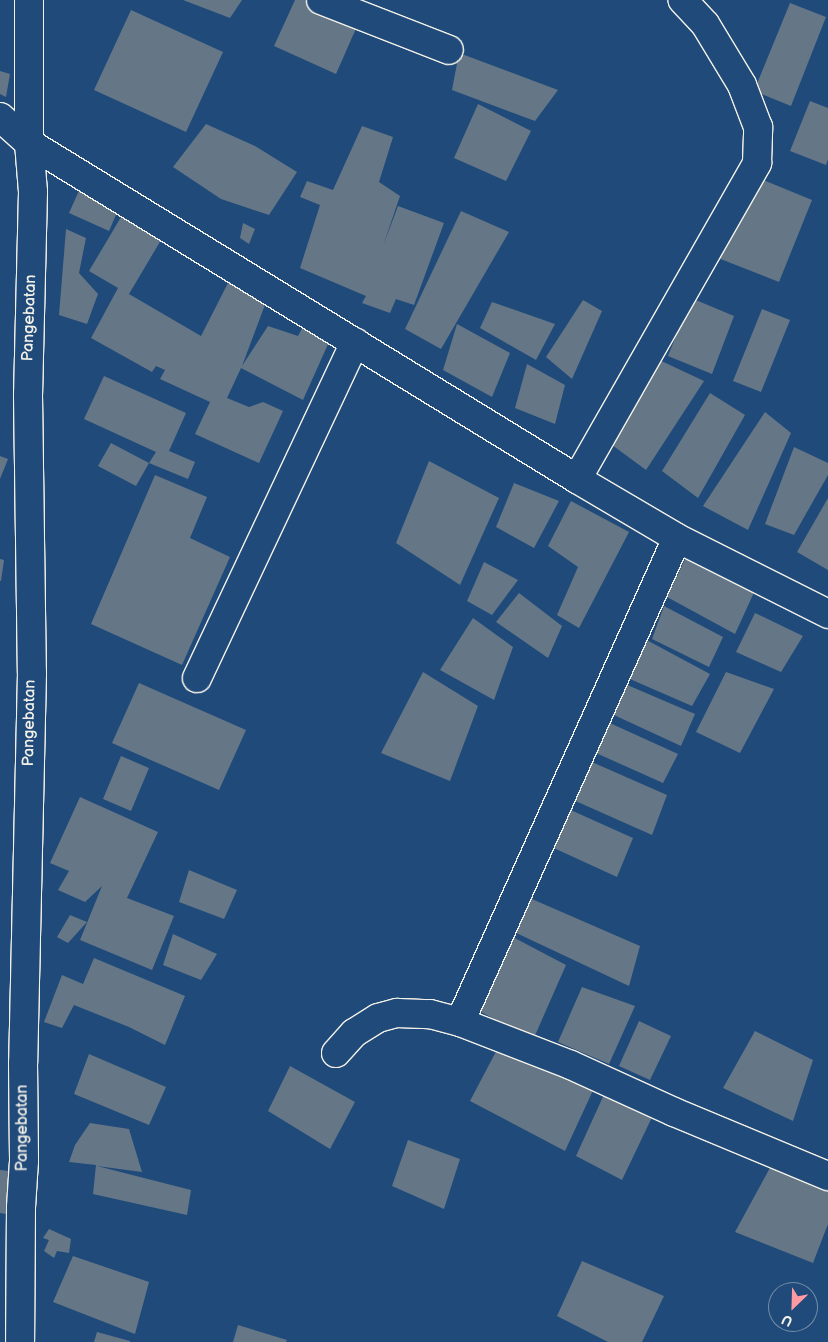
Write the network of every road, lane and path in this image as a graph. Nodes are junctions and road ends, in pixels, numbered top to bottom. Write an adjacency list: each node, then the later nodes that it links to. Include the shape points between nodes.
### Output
1 (29, 0): 6 (street, Pangebatan)
2 (321, 0): 4 (street)
3 (682, 0): 8 (street, via 705,24 742,85 758,127 757,163)
4 (449, 50)
5 (0, 118): 6 (street)
6 (29, 143): 7 (street); 15 (street, Pangebatan, via 33,192 28,395 32,673)
7 (355, 342): 8 (street); 11 (street)
8 (576, 478): 9 (street)
9 (677, 538): 10 (street); 12 (street)
10 (828, 614)
11 (197, 678)
12 (460, 1022): 13 (street, via 430,1014 397,1013 378,1018 354,1033); 14 (street, via 571,1065)
13 (336, 1053)
14 (828, 1176)
15 (20, 1342)

